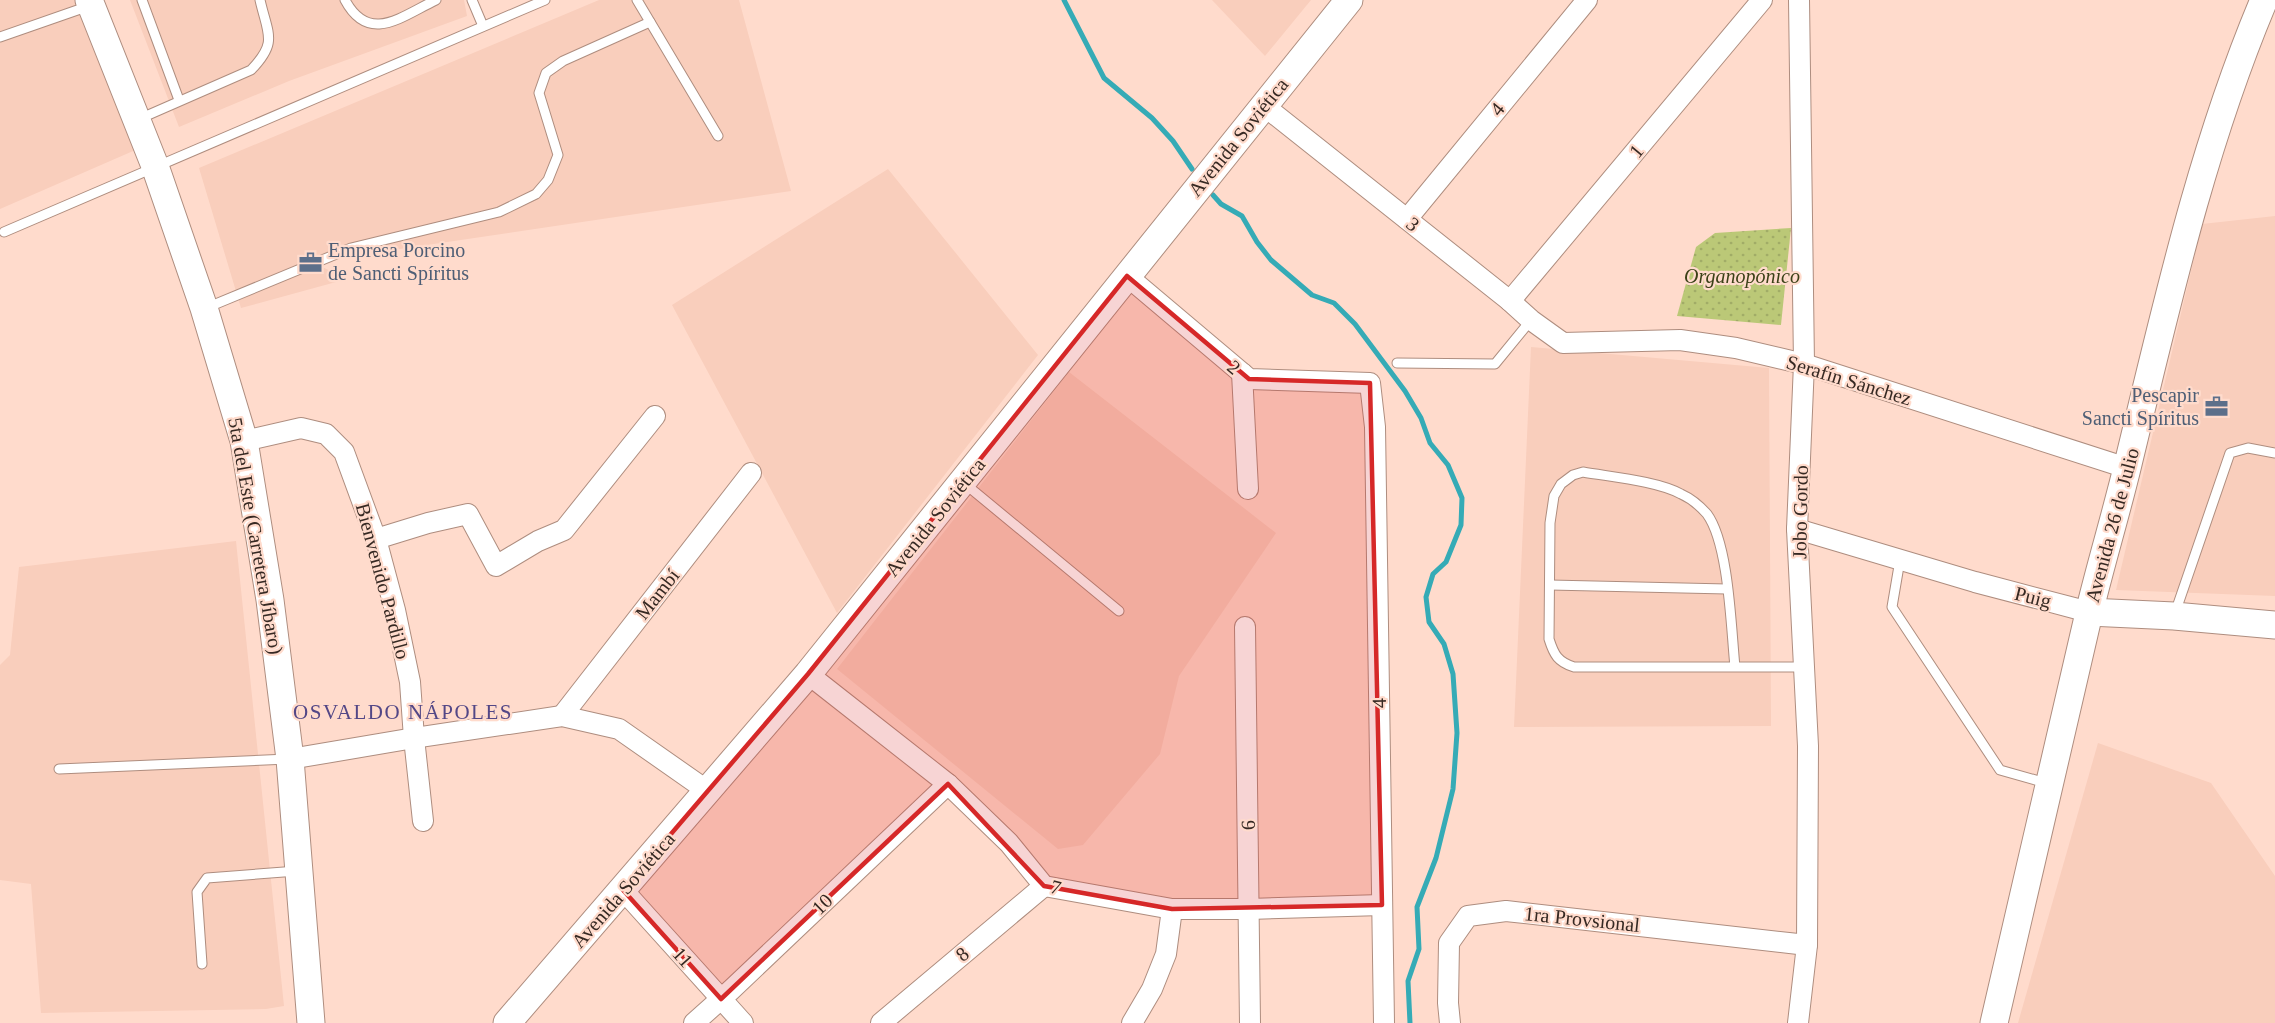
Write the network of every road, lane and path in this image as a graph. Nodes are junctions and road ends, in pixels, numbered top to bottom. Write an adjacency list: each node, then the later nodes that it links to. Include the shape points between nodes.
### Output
1 (142, 0): 17 (lane)
2 (260, 0): 17 (lane, via 270,44 264,57 251,70)
3 (345, 0): 4 (lane, via 353,14 367,24 386,24)
4 (436, 0)
5 (472, 0): 15 (lane)
6 (545, 0): 15 (lane)
7 (637, 0): 14 (lane)
8 (1349, 0): 18 (main road, Avenida Soviética)
9 (1587, 0): 22 (street, 4)
10 (1762, 0): 25 (street, 1)
11 (1799, 0): 30 (street, Jobo Gordo)
12 (2264, 0): 36 (main road, Avenida 26 de Julio, via 2240,56 2211,144)
13 (90, 3): 16 (lane); 19 (main road, 5ta del Este (Carretera Jíbaro))
14 (650, 22): 20 (lane); 26 (lane, via 563,61 546,73 539,93 558,155 548,180 536,194 500,212 351,248)
15 (483, 26): 21 (lane)
16 (0, 37)
17 (179, 100): 19 (lane)
18 (1263, 105): 22 (street, 3); 24 (main road, Avenida Soviética)
19 (137, 120): 21 (main road, 5ta del Este (Carretera Jíbaro))
20 (718, 135)
21 (155, 166): 23 (lane); 26 (main road, 5ta del Este (Carretera Jíbaro))
22 (1407, 219): 25 (street, 3)
23 (4, 232)
24 (1127, 276): 31 (street, 2); 38 (main road, Avenida Soviética)
25 (1510, 301): 27 (street, 3)
26 (204, 308): 34 (main road, 5ta del Este (Carretera Jíbaro))
27 (1531, 320): 28 (street, 3); 29 (lane, via 1495,364)
28 (1563, 343): 30 (street, Serafín Sánchez, via 1680,340)
29 (1397, 363)
30 (1804, 364): 36 (street, Serafín Sánchez); 40 (street, Jobo Gordo)
31 (1242, 373): 32 (street, 2, via 1249,380); 39 (street)
32 (1370, 382): 64 (street, 4, via 1375,427)
33 (655, 416): 41 (street, via 564,530 496,566 468,514)
34 (244, 441): 41 (street, Bienvenido Pardillo, via 301,428 326,434 344,452); 55 (main road, 5ta del Este (Carretera Jíbaro))
35 (2275, 453): 47 (lane, via 2248,448 2230,453)
36 (2127, 468): 46 (main road, Avenida 26 de Julio)
37 (751, 473): 53 (street, Mambí)
38 (962, 482): 45 (lane); 52 (main road, Avenida Soviética)
39 (1248, 489)
40 (1797, 529): 42 (street, Puig); 51 (street, Jobo Gordo)
41 (376, 539): 54 (street, Bienvenido Pardillo, via 410,682)
42 (1900, 560): 46 (street, Puig); 58 (lane, via 1892,607 2000,770)
43 (1550, 585): 44 (lane); 44 (lane, via 1554,496 1567,480 1582,472 1659,486 1696,503 1715,528); 50 (lane, via 1549,639 1561,663 1574,667)
44 (1727, 590): 50 (lane)
45 (1119, 611)
46 (2089, 612): 47 (main road, Puig); 58 (main road, Avenida 26 de Julio)
47 (2174, 615): 48 (main road, Puig)
48 (2275, 626)
49 (1245, 627): 66 (street, 6)
50 (1734, 667): 51 (lane)
51 (1804, 667): 67 (street, Jobo Gordo, via 1808,746)
52 (808, 674): 57 (street, 7); 59 (main road, Avenida Soviética)
53 (562, 716): 54 (street); 59 (street, via 618,729)
54 (414, 738): 55 (street); 60 (street, Bienvenido Pardillo)
55 (290, 759): 56 (lane); 61 (main road, 5ta del Este (Carretera Jíbaro))
56 (59, 768)
57 (948, 784): 62 (street, 7, via 1009,843); 69 (street, 10)
58 (2049, 784): 80 (main road, Avenida 26 de Julio)
59 (709, 792): 63 (main road, Avenida Soviética)
60 (423, 821)
61 (299, 871): 68 (lane, via 207,878 197,892); 70 (main road, 5ta del Este (Carretera Jíbaro))
62 (1044, 886): 65 (street, 7); 74 (street, 8)
63 (623, 890): 69 (street, 11); 71 (main road, Avenida Soviética)
64 (1382, 905): 66 (street, 7); 77 (street, 4)
65 (1172, 909): 66 (street, 7); 75 (street, via 1166,954)
66 (1249, 909): 76 (street, 6)
67 (1807, 945): 78 (street, 1ra Provsional, via 1506,911 1468,916 1449,943); 79 (street, Jobo Gordo)
68 (202, 964)
69 (722, 999): 72 (street, 10); 73 (street, 11)
70 (311, 1023)
71 (507, 1023)
72 (694, 1023)
73 (743, 1023)
74 (881, 1023)
75 (1132, 1023)
76 (1250, 1023)
77 (1384, 1023)
78 (1450, 1023)
79 (1798, 1023)
80 (1994, 1023)

